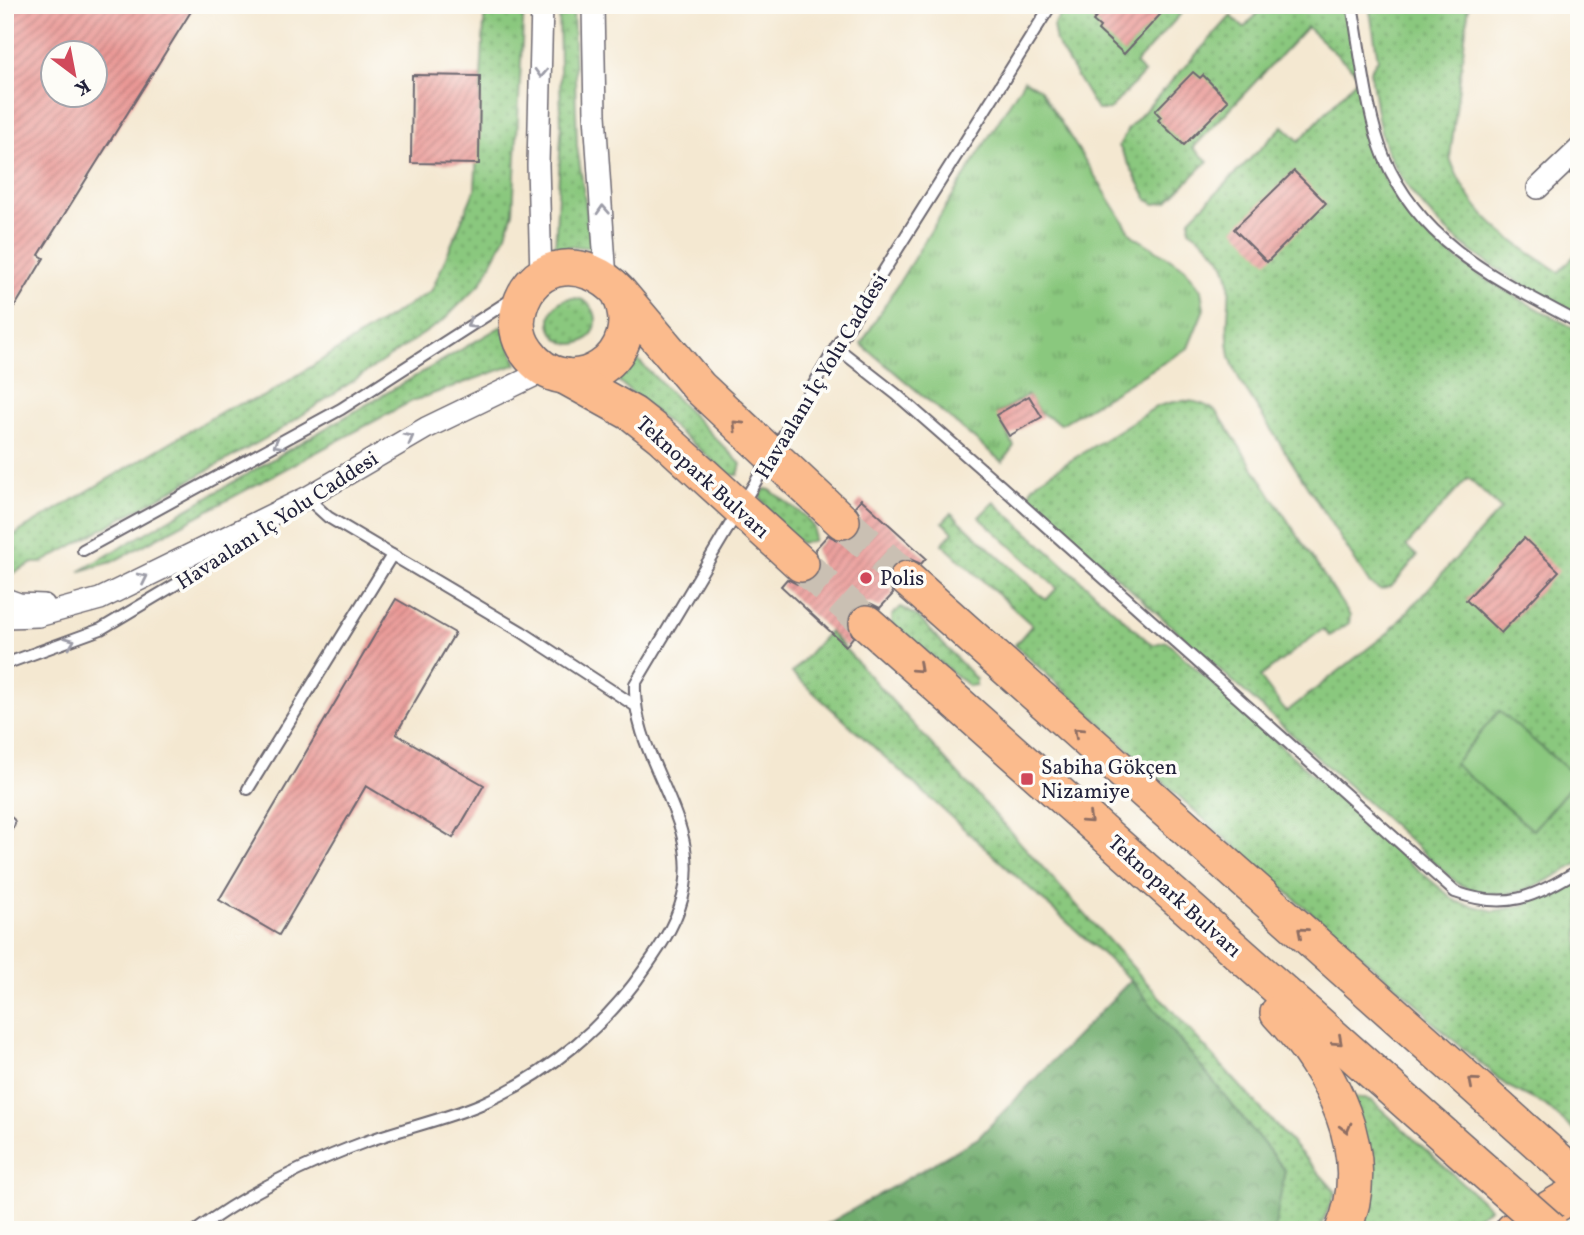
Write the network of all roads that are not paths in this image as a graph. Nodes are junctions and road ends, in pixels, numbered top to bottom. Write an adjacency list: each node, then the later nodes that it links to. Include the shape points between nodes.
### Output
1 (542, 5): 7 (street, one-way to 7)
2 (593, 5): 8 (street, one-way to 2, via 594,115)
3 (1051, 5): 10 (lane, Havaalanı İç Yolu Caddesi)
4 (1352, 5): 9 (lane, via 1384,156 1416,213 1439,238 1489,273)
5 (1579, 149): 6 (street)
6 (1538, 188)
7 (535, 282): 8 (highway, via 557,269 574,267 591,270); 11 (highway, via 518,311 519,336 531,358); 16 (lane, one-way to 16, via 341,409)
8 (612, 285): 11 (highway, via 627,321 618,351 595,371); 12 (highway, one-way to 8, via 699,387)
9 (1579, 323)
10 (836, 347): 12 (lane, Havaalanı İç Yolu Caddesi); 30 (lane, via 1001,486 1455,892 1478,901 1518,900)
11 (555, 373): 13 (street, Havaalanı İç Yolu Caddesi, one-way to 11, via 426,428); 14 (highway, Teknopark Bulvarı, via 633,414)
12 (771, 457): 14 (lane, Havaalanı İç Yolu Caddesi); 15 (highway)
13 (308, 497): 17 (lane, via 328,517); 21 (street, one-way to 13); 25 (lane, Havaalanı İç Yolu Caddesi, one-way to 13, via 101,629 201,570)
14 (739, 510): 18 (highway, Teknopark Bulvarı); 26 (lane, Havaalanı İç Yolu Caddesi, via 635,684)
15 (842, 521)
16 (83, 550)
17 (392, 555): 26 (lane, via 523,632); 27 (lane)
18 (801, 564)
19 (907, 579): 32 (highway, one-way to 19)
20 (5, 599): 21 (street, via 19,604)
21 (81, 606): 22 (street); 23 (street, via 38,616)
22 (5, 609)
23 (5, 617)
24 (867, 623): 31 (highway, Teknopark Bulvarı, one-way to 31)
25 (5, 664)
26 (634, 705): 34 (lane, via 675,813 687,860 685,887 670,930 611,1014 553,1061 482,1104 305,1166 264,1186)
27 (248, 789)
28 (5, 821): 29 (lane, via 9,823)
29 (5, 828)
30 (1579, 870)
31 (1158, 882): 35 (highway, one-way to 35, via 1195,933 1262,996 1322,1067 1345,1122 1354,1169); 37 (highway, Teknopark Bulvarı, one-way to 37, bridge)
32 (1579, 1179)
33 (1579, 1191): 36 (highway)
34 (197, 1230)
35 (1343, 1230)
36 (1513, 1230)
37 (1551, 1230)

